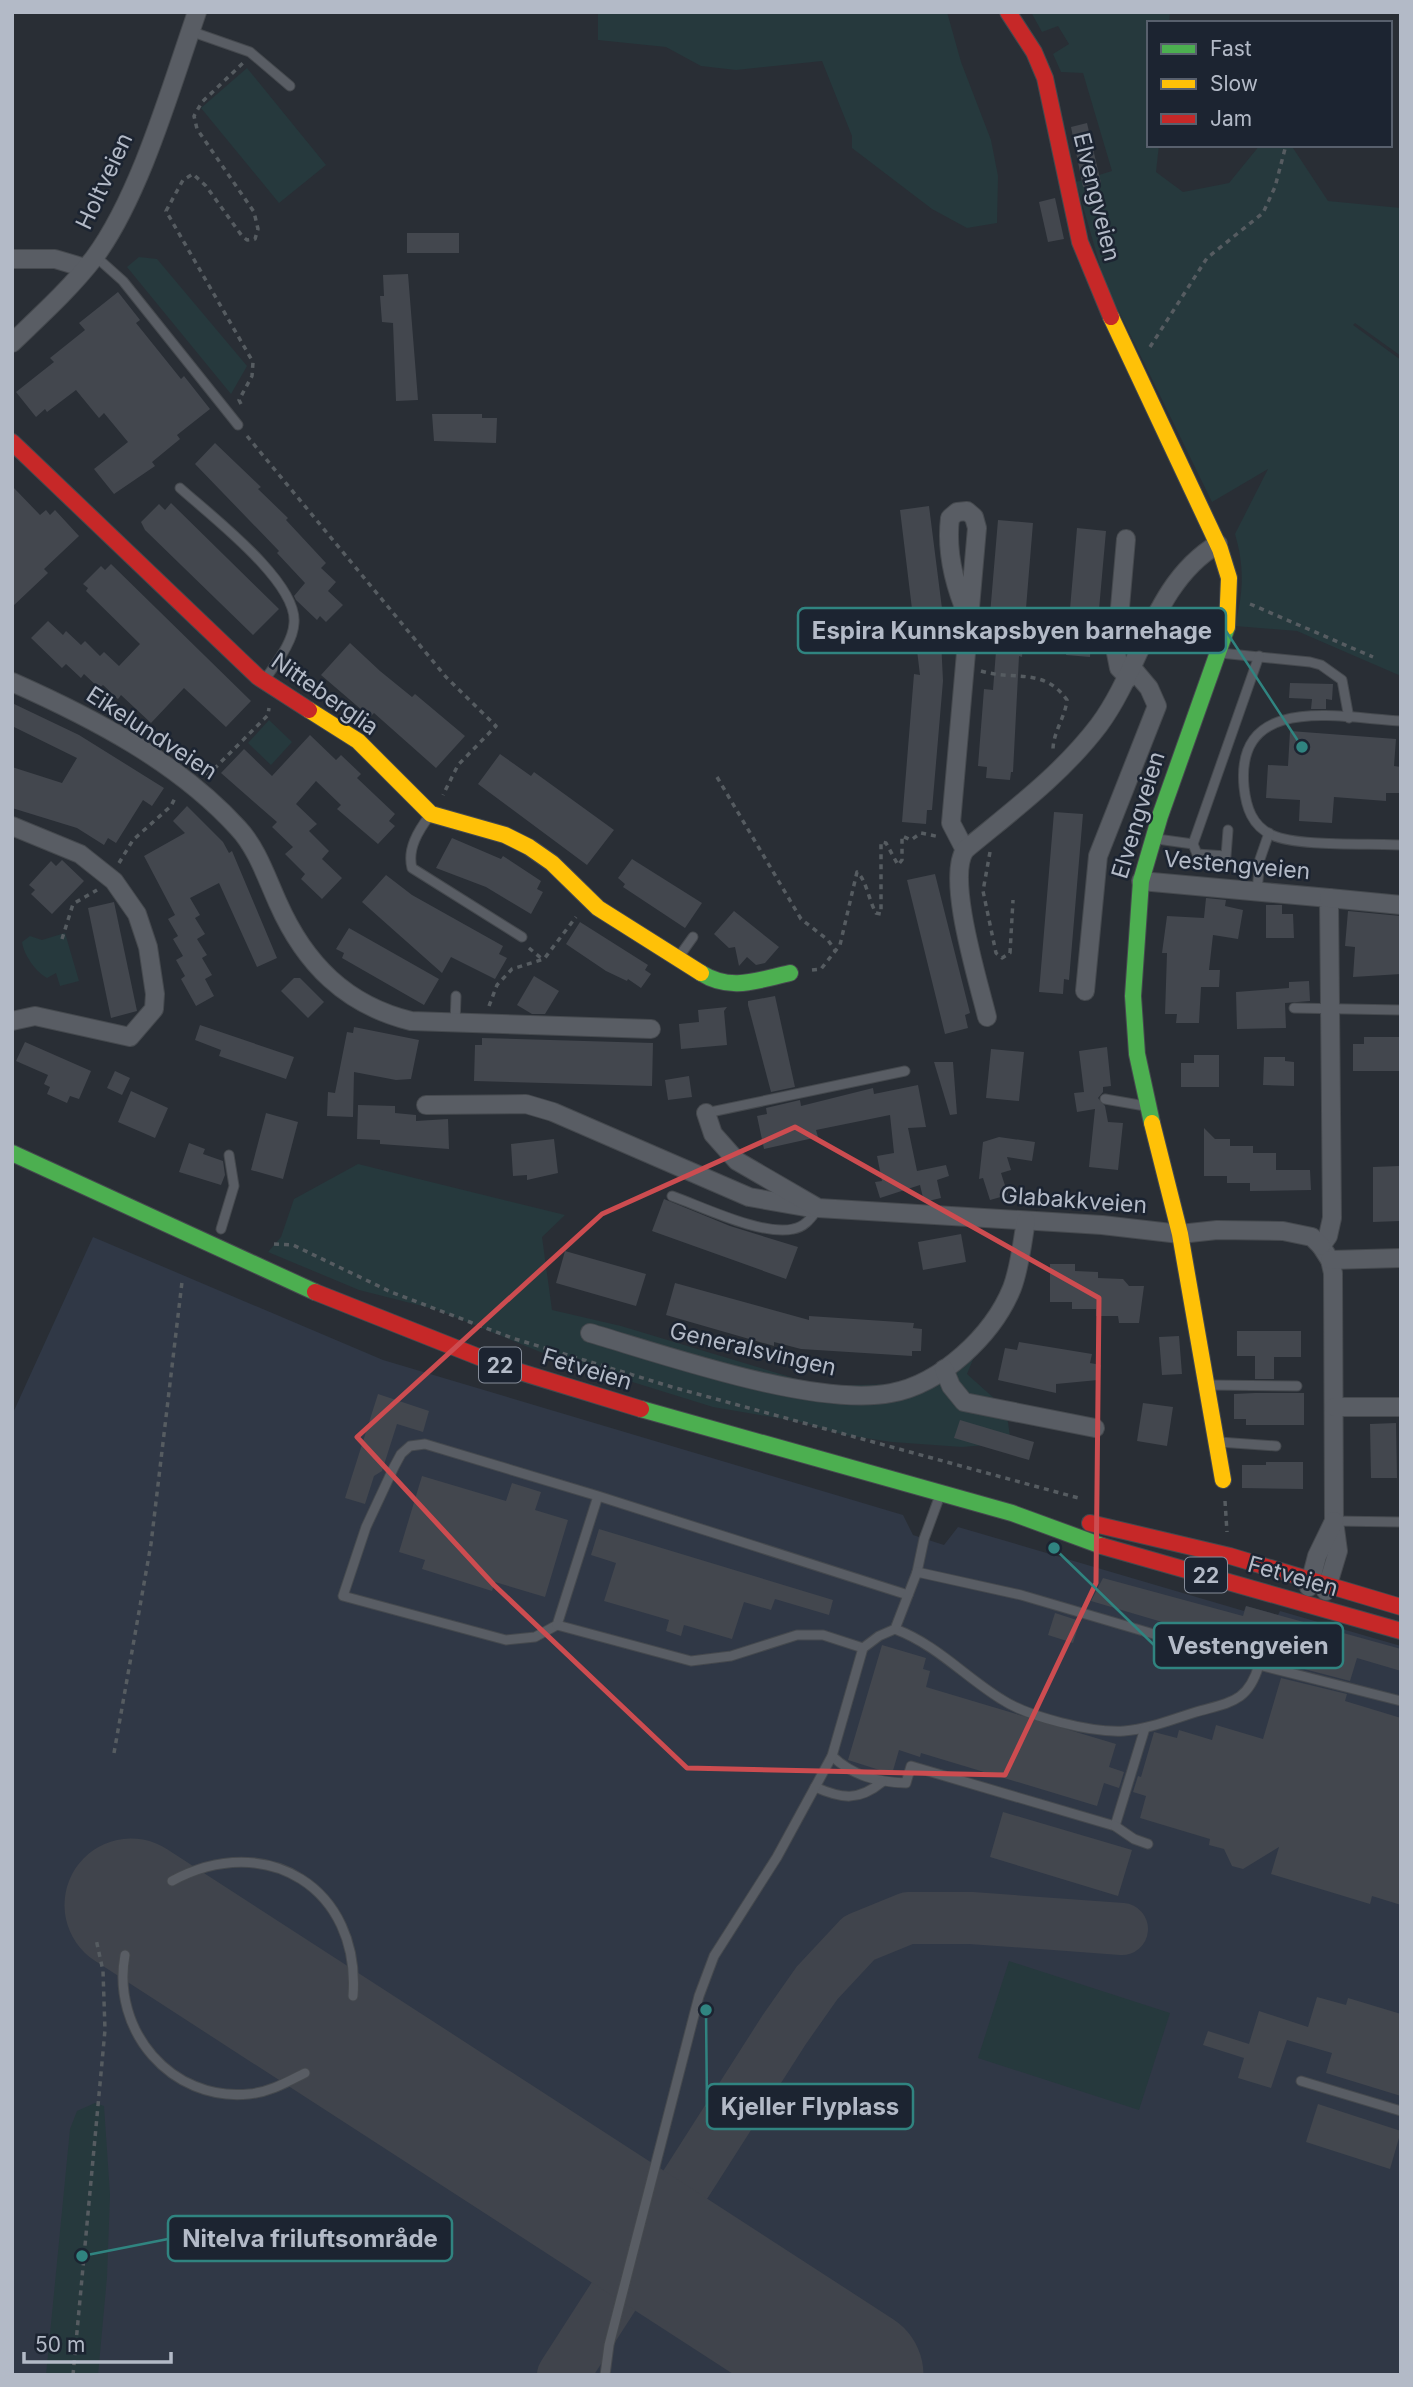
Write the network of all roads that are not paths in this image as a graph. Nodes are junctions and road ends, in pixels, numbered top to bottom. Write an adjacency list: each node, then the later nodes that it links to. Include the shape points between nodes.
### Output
1 (197, 12): 3 (street, Holtveien)
2 (1007, 12): 12 (main road, Elvengveien, via 1045,78 1080,242 1093,277)
3 (190, 31): 4 (lane, via 250,52); 6 (street, Holtveien, via 120,215)
4 (290, 86)
5 (12, 258): 6 (street)
6 (90, 262): 7 (street, Holtveien); 8 (lane, via 124,281)
7 (12, 343)
8 (238, 425)
9 (12, 442): 18 (main road, Nitteberglia)
10 (180, 488): 18 (lane, via 267,569 293,604 292,634)
11 (1126, 538): 16 (street, Elvengveien, via 1116,653 1119,668)
12 (1218, 544): 14 (main road, Elvengveien, via 1229,578 1227,626); 16 (street, via 1174,582)
13 (968, 617): 13 (street, via 977,528 967,511 950,518 948,532 957,592); 26 (street, via 951,823)
14 (1218, 653): 15 (lane); 25 (main road, Elvengveien)
15 (1259, 656): 19 (lane, via 1310,662 1331,671 1342,680); 27 (lane)
16 (1131, 673): 26 (street, via 1098,726 1061,769); 37 (street, Elvengveien, via 1149,688 1157,706 1098,856)
17 (12, 682): 44 (street, Eikelundveien, via 76,710 195,787 241,831 285,919 340,989 380,1014)
18 (268, 685): 21 (main road, Nitteberglia, via 358,741)
19 (1349, 718): 20 (lane); 24 (lane, via 1283,718 1260,729 1250,743 1243,783 1247,808)
20 (1401, 721)
21 (431, 814): 33 (lane, via 414,842 412,868); 35 (main road, Nitteberglia, via 505,835 529,847 598,908)
22 (12, 826): 43 (street, via 80,854 110,878 136,914 153,975 154,1009 130,1037 35,1016)
23 (1228, 830): 27 (lane, via 1226,856 1197,854)
24 (1269, 834): 28 (lane, via 1282,839); 30 (lane, via 1260,859)
25 (1153, 838): 27 (lane); 29 (main road, Elvengveien)
26 (961, 843): 42 (street, via 959,893)
27 (1192, 844)
28 (1401, 845)
29 (1141, 881): 30 (street, Vestengveien); 49 (main road, Elvengveien, via 1133,996 1137,1054)
30 (1257, 891): 31 (street, Vestengveien)
31 (1329, 898): 32 (street, Vestengveien); 40 (street, Vestengveien)
32 (1401, 905)
33 (522, 937)
34 (693, 937): 35 (lane)
35 (677, 960): 36 (main road, Nitteberglia, via 731,986)
36 (790, 974)
37 (1085, 991)
38 (456, 996): 44 (lane)
39 (1294, 1008): 40 (lane)
40 (1332, 1009): 41 (lane); 58 (street, Vestengveien, via 1332,1218)
41 (1401, 1010)
42 (986, 1017)
43 (12, 1021)
44 (455, 1024): 45 (street, Eikelundveien)
45 (651, 1029)
46 (905, 1071): 50 (lane, Glabakkveien)
47 (1105, 1099): 49 (lane)
48 (426, 1105): 54 (street, Glabakkveien, via 526,1104 749,1197)
49 (1148, 1107): 57 (main road, Elvengveien)
50 (706, 1113): 54 (street, Glabakkveien, via 713,1134 737,1161)
51 (12, 1153): 70 (main road, Fetveien / 22, via 296,1284 458,1350 659,1415)
52 (229, 1155): 56 (lane, via 234,1186)
53 (672, 1196): 54 (lane, via 765,1228 792,1230 806,1224)
54 (818, 1208): 55 (street, Glabakkveien)
55 (1026, 1221): 57 (street, Glabakkveien); 61 (street, Generalsvingen, via 1004,1306 974,1343)
56 (221, 1229)
57 (1180, 1234): 58 (street, Glabakkveien, via 1283,1231 1312,1237); 62 (main road, Elvengveien)
58 (1326, 1253): 59 (street); 64 (street, Vestengveien)
59 (1401, 1258)
60 (590, 1333): 61 (street, Generalsvingen, via 728,1372 834,1394 891,1394)
61 (944, 1369): 66 (street, via 964,1402)
62 (1209, 1385): 63 (lane); 67 (main road, Elvengveien)
63 (1297, 1386)
64 (1334, 1407): 65 (street); 73 (street, Vestengveien)
65 (1401, 1407)
66 (1095, 1429)
67 (1215, 1441): 68 (lane); 69 (main road, Elvengveien)
68 (1276, 1446)
69 (1223, 1480)
70 (941, 1494): 72 (main road, Fetveien / 22); 75 (lane)
71 (598, 1496): 78 (lane); 81 (lane); 81 (lane, via 425,1444 410,1446 401,1454 366,1527 344,1596 506,1640 535,1637)
72 (1012, 1513): 76 (main road, Fetveien / 22, via 1132,1532); 79 (main road, Fetveien / 22, via 1079,1539)
73 (1334, 1521): 74 (lane); 76 (street, Vestengveien); 77 (street, Vestengveien, via 1338,1551)
74 (1401, 1522)
75 (917, 1572): 78 (lane); 85 (lane, via 1021,1595)
76 (1310, 1578): 77 (main road, Fetveien / 22); 79 (street, Vestengveien)
77 (1330, 1584): 79 (street); 80 (main road, Fetveien / 22)
78 (908, 1595): 82 (lane)
79 (1310, 1605): 83 (main road, Fetveien / 22)
80 (1401, 1607)
81 (558, 1625): 84 (lane, via 691,1661 732,1656 797,1634 823,1634)
82 (895, 1629): 84 (lane); 87 (lane, via 918,1637 1002,1700 1089,1728)
83 (1401, 1630)
84 (863, 1648): 88 (lane)
85 (1259, 1665): 86 (lane); 87 (lane, via 1252,1686 1232,1702)
86 (1401, 1701)
87 (1145, 1728): 91 (lane)
88 (832, 1756): 89 (lane, via 845,1769); 90 (lane)
89 (882, 1782): 90 (lane, via 868,1794 848,1796); 91 (lane, via 906,1783 911,1766)
90 (815, 1787): 99 (lane, via 714,1956 699,1996)
91 (1115, 1826): 92 (lane)
92 (1148, 1844)
93 (172, 1881): 95 (lane, via 207,1865 245,1861 268,1864 314,1887 345,1930 355,1970)
94 (125, 1955): 96 (lane, via 121,1973 128,2017 137,2036 175,2078 224,2094 249,2094)
95 (353, 1996)
96 (305, 2073)
97 (1301, 2081): 98 (lane)
98 (1401, 2111)
99 (605, 2375)

